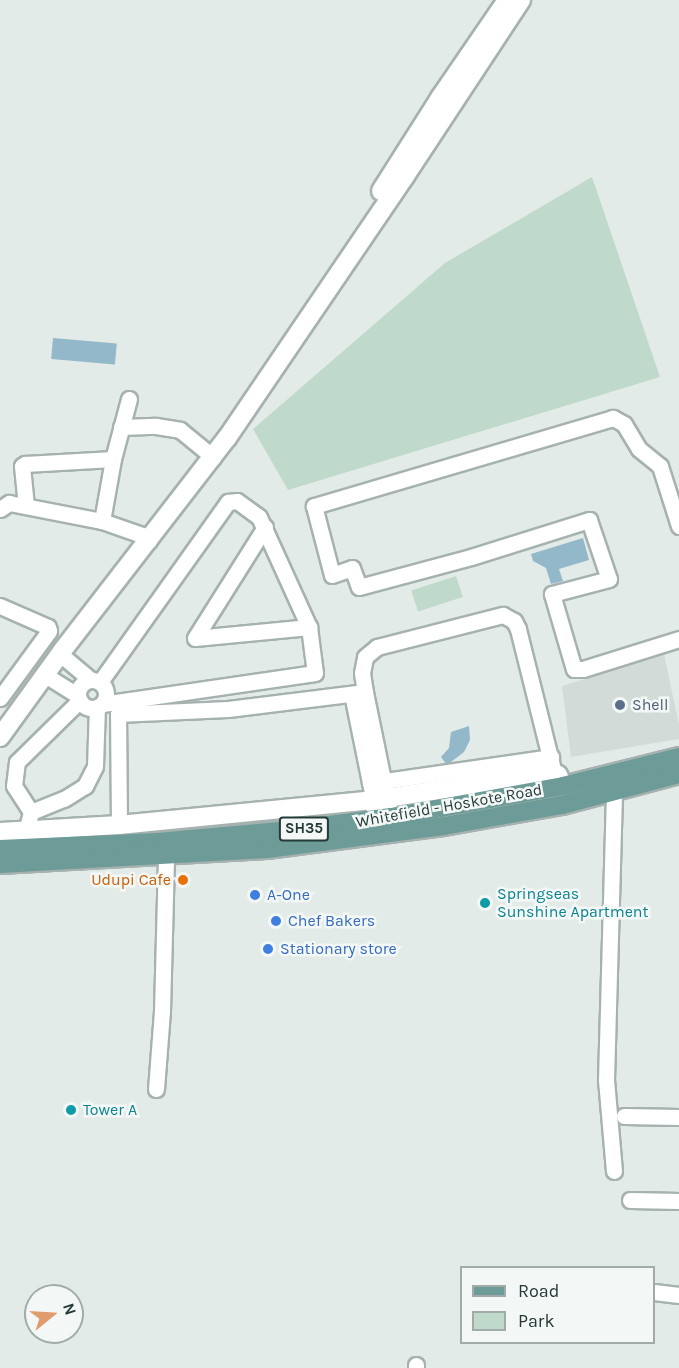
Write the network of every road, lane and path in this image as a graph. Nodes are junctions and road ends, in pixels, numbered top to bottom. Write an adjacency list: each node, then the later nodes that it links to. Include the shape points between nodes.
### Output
1 (507, 0): 5 (street)
2 (521, 0): 5 (street, via 399,186)
3 (129, 399): 4 (street)
4 (122, 427): 5 (street, via 180,430); 6 (street)
5 (210, 454): 12 (street)
6 (113, 459): 7 (street, via 25,464 22,466); 9 (street)
7 (26, 506): 8 (street, via 6,503); 9 (street)
8 (0, 509)
9 (102, 521): 12 (street)
10 (679, 526): 15 (street, via 660,466 639,449 624,424 613,418 314,506 332,575 352,568 359,587 589,520 609,579 552,594 574,669)
11 (266, 527): 14 (street); 14 (street, via 195,638); 18 (street, via 237,501 228,502)
12 (146, 538): 16 (street)
13 (0, 606): 16 (street, via 48,627)
14 (309, 627): 22 (street, via 315,673)
15 (679, 639)
16 (56, 641): 17 (street); 18 (street); 20 (street); 23 (street)
17 (45, 675): 21 (street); 24 (street)
18 (96, 681): 21 (street, via 83,683); 22 (street, via 106,695)
19 (359, 693): 26 (street, via 363,664 377,647 503,615 509,617 518,628); 28 (street); 32 (street, via 228,709 118,714)
20 (0, 698)
21 (79, 698): 22 (street, via 86,706); 30 (street, via 17,762 14,786)
22 (100, 706): 30 (street, via 95,766 85,786)
23 (0, 716)
24 (0, 737)
25 (679, 757): 26 (main road, Whitefield - Hoskote Road / SH35)
26 (556, 772): 28 (street); 31 (main road, Whitefield - Hoskote Road / SH35)
27 (679, 774): 29 (main road, Whitefield - Hoskote Road / SH35)
28 (379, 791): 31 (street); 32 (street)
29 (615, 792): 36 (main road, Whitefield - Hoskote Road / SH35, via 444,826 267,849); 41 (street, via 606,1080)
30 (31, 812): 33 (street)
31 (383, 818): 35 (main road, Whitefield - Hoskote Road / SH35, via 291,831 158,842)
32 (119, 825): 33 (street)
33 (26, 831): 34 (street)
34 (0, 832)
35 (0, 849)
36 (166, 856): 37 (main road, Whitefield - Hoskote Road / SH35); 38 (street)
37 (0, 864)
38 (156, 1089)
39 (624, 1116): 40 (street)
40 (679, 1117)
41 (614, 1171)
42 (630, 1200): 43 (street)
43 (679, 1201)
44 (655, 1292): 45 (street)
45 (679, 1295)

